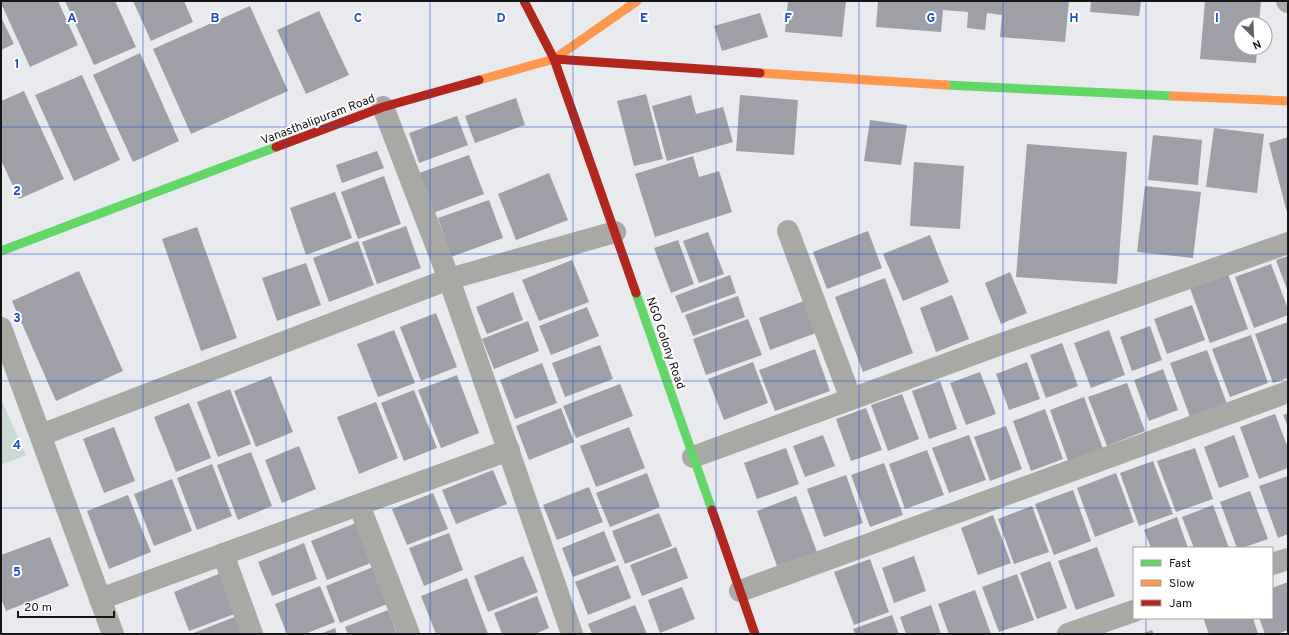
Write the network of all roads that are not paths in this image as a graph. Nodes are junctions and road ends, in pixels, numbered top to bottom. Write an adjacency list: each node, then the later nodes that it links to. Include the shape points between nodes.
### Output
1 (524, 1): 3 (street, NGO Colony Road)
2 (637, 1): 3 (street, Vanasthalipuram Road)
3 (554, 59): 4 (street, via 996,88); 5 (street, Vanasthalipuram Road); 7 (street, NGO Colony Road)
4 (1288, 101)
5 (383, 107): 9 (street, Vanasthalipuram Road); 10 (street)
6 (788, 231): 13 (street)
7 (615, 232): 10 (street); 16 (street, NGO Colony Road)
8 (1288, 243): 13 (street)
9 (1, 251)
10 (449, 279): 14 (street); 15 (street)
11 (1, 328): 14 (street)
12 (1288, 392): 21 (street)
13 (851, 399): 16 (street)
14 (41, 435): 22 (street)
15 (509, 450): 17 (street); 27 (street)
16 (693, 457): 21 (street, NGO Colony Road)
17 (360, 505): 18 (street); 26 (street)
18 (223, 554): 22 (street); 25 (street)
19 (1288, 559): 20 (street)
20 (1273, 564)
21 (740, 592): 28 (street, NGO Colony Road)
22 (100, 599): 24 (street)
23 (1133, 611): 29 (street)
24 (113, 634)
25 (252, 634)
26 (409, 634)
27 (572, 634)
28 (755, 634)
29 (1068, 634)

